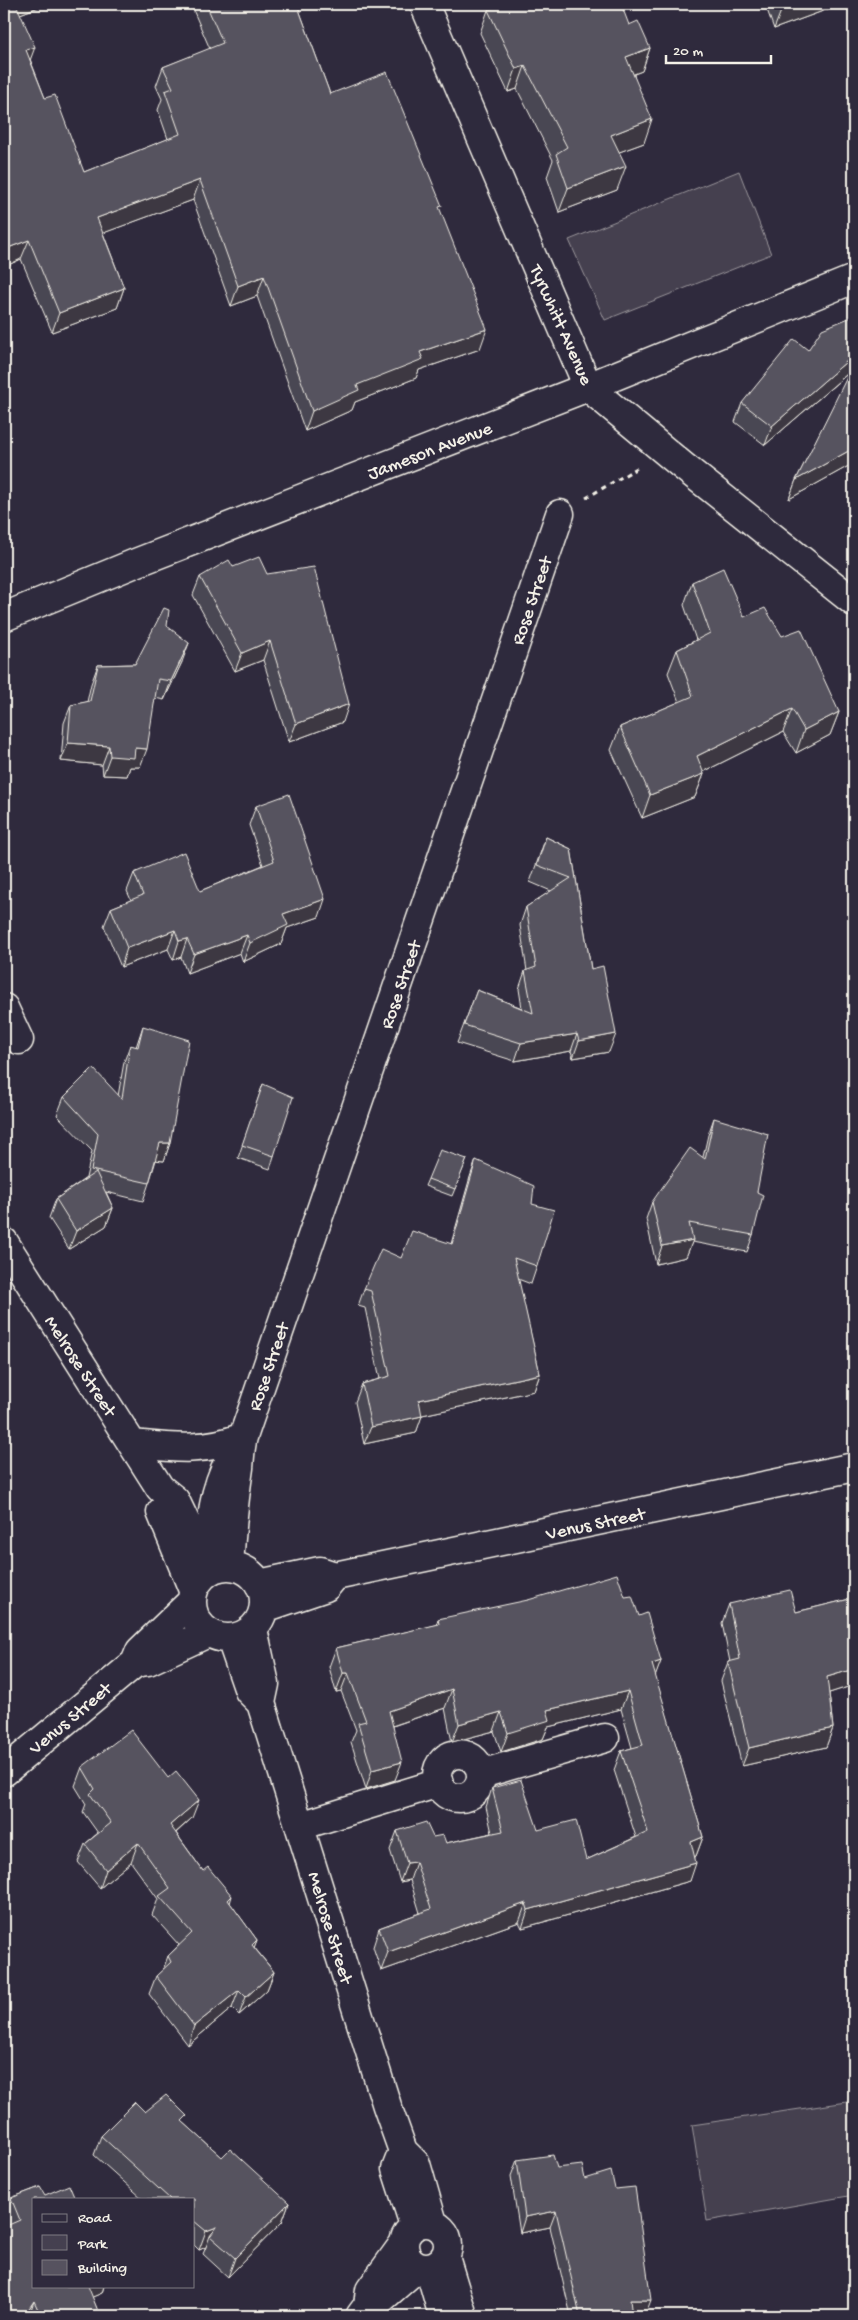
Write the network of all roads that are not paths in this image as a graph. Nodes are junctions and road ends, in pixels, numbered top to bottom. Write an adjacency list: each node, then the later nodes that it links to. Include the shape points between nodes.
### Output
1 (424, 4): 3 (street, Tyrwhitt Avenue)
2 (854, 279): 3 (street, Jameson Avenue)
3 (588, 387): 5 (street, Tyrwhitt Avenue); 6 (street, Jameson Avenue)
4 (560, 514): 11 (street, Rose Street)
5 (854, 602)
6 (4, 616)
7 (4, 1008): 8 (street)
8 (19, 1040)
9 (4, 1242): 10 (street, Melrose Street)
10 (134, 1444): 11 (street, via 175,1449); 13 (street, Melrose Street, via 160,1488 161,1512)
11 (240, 1445): 13 (street, Rose Street, via 216,1489)
12 (854, 1467): 14 (street, Venus Street, via 335,1576 326,1588)
13 (207, 1579): 14 (street, via 241,1568 252,1575); 14 (street, via 193,1614 199,1625); 15 (street, Venus Street, via 140,1651)
14 (243, 1618): 15 (street, Venus Street, via 148,1661); 18 (street, Melrose Street, via 265,1684 262,1703)
15 (135, 1663): 17 (street, Venus Street)
16 (605, 1738): 18 (street, via 481,1774 476,1791 468,1796 450,1796 439,1783)
17 (4, 1772)
18 (300, 1826): 19 (street, Melrose Street, via 403,2151 416,2164)
19 (417, 2230): 20 (street, via 407,2257); 20 (street, via 442,2229 447,2237 449,2247); 21 (street, via 370,2290)
20 (431, 2264): 21 (street); 22 (street); 23 (street)
21 (364, 2310)
22 (443, 2316)
23 (463, 2316)

